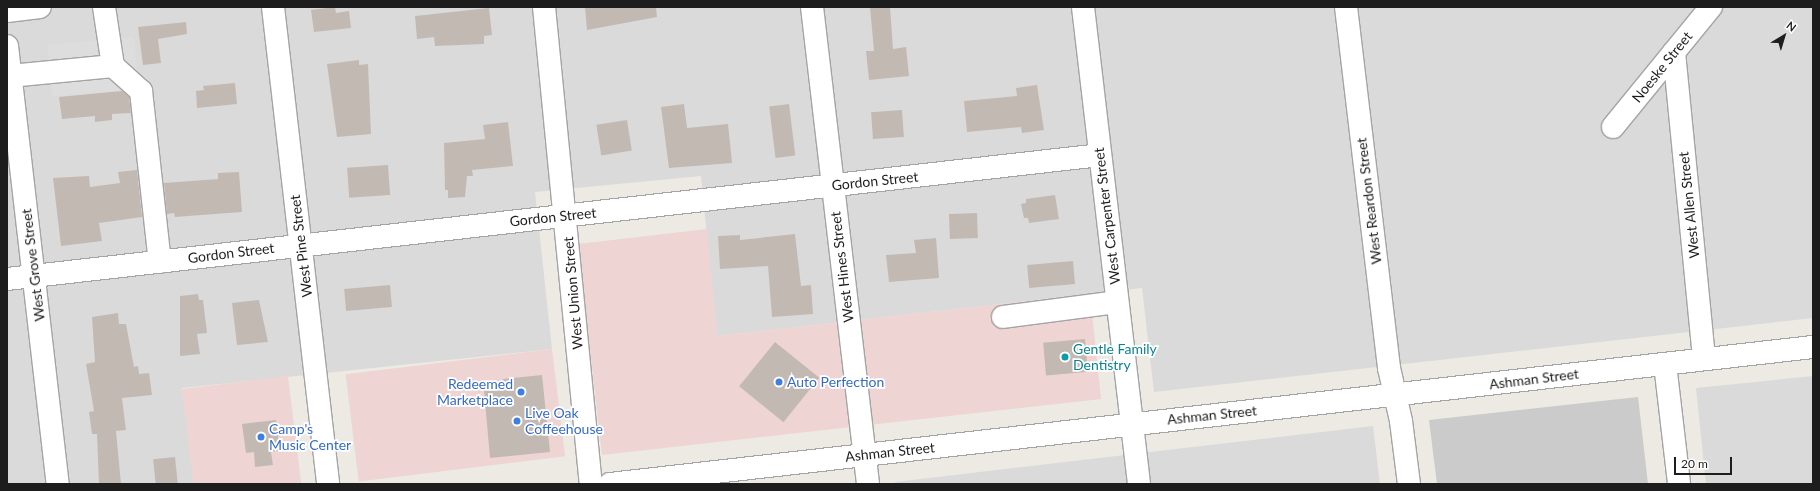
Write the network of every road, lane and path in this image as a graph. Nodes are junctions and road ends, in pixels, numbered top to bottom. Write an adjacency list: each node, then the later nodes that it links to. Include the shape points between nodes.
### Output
1 (40, 7): 9 (street)
2 (104, 7): 12 (street)
3 (273, 7): 18 (street, West Pine Street)
4 (544, 7): 17 (street, West Union Street)
5 (812, 7): 16 (street, West Hines Street)
6 (1083, 7): 15 (street, West Carpenter Street)
7 (1346, 7): 27 (street, West Reardon Street)
8 (1710, 7): 11 (street, Noeske Street)
9 (7, 11)
10 (7, 46): 13 (street, West Grove Street)
11 (1674, 52): 14 (street, Noeske Street); 25 (street, West Allen Street)
12 (112, 66): 13 (street); 19 (street, via 141,91)
13 (10, 76): 20 (street, West Grove Street)
14 (1613, 127)
15 (1100, 155): 16 (street, Gordon Street); 22 (street, West Carpenter Street)
16 (833, 185): 17 (street, Gordon Street); 29 (street, West Hines Street)
17 (566, 216): 18 (street, Gordon Street); 32 (street, West Union Street)
18 (301, 246): 19 (street, Gordon Street); 31 (street, West Pine Street)
19 (160, 262): 20 (street, Gordon Street)
20 (34, 276): 21 (street, Gordon Street); 30 (street, West Grove Street)
21 (7, 279)
22 (1117, 302): 23 (street); 28 (street, West Carpenter Street)
23 (1003, 317)
24 (1813, 347): 25 (street, Ashman Street)
25 (1704, 359): 26 (street, Ashman Street)
26 (1665, 364): 27 (street, Ashman Street); 37 (street)
27 (1395, 395): 28 (street, Ashman Street); 36 (street, West Reardon Street)
28 (1132, 424): 29 (street, Ashman Street); 35 (street, West Carpenter Street)
29 (864, 455): 33 (street, Ashman Street); 34 (street, West Hines Street)
30 (58, 484)
31 (328, 484)
32 (591, 484)
33 (610, 484)
34 (868, 484)
35 (1139, 484)
36 (1409, 484)
37 (1679, 484)

